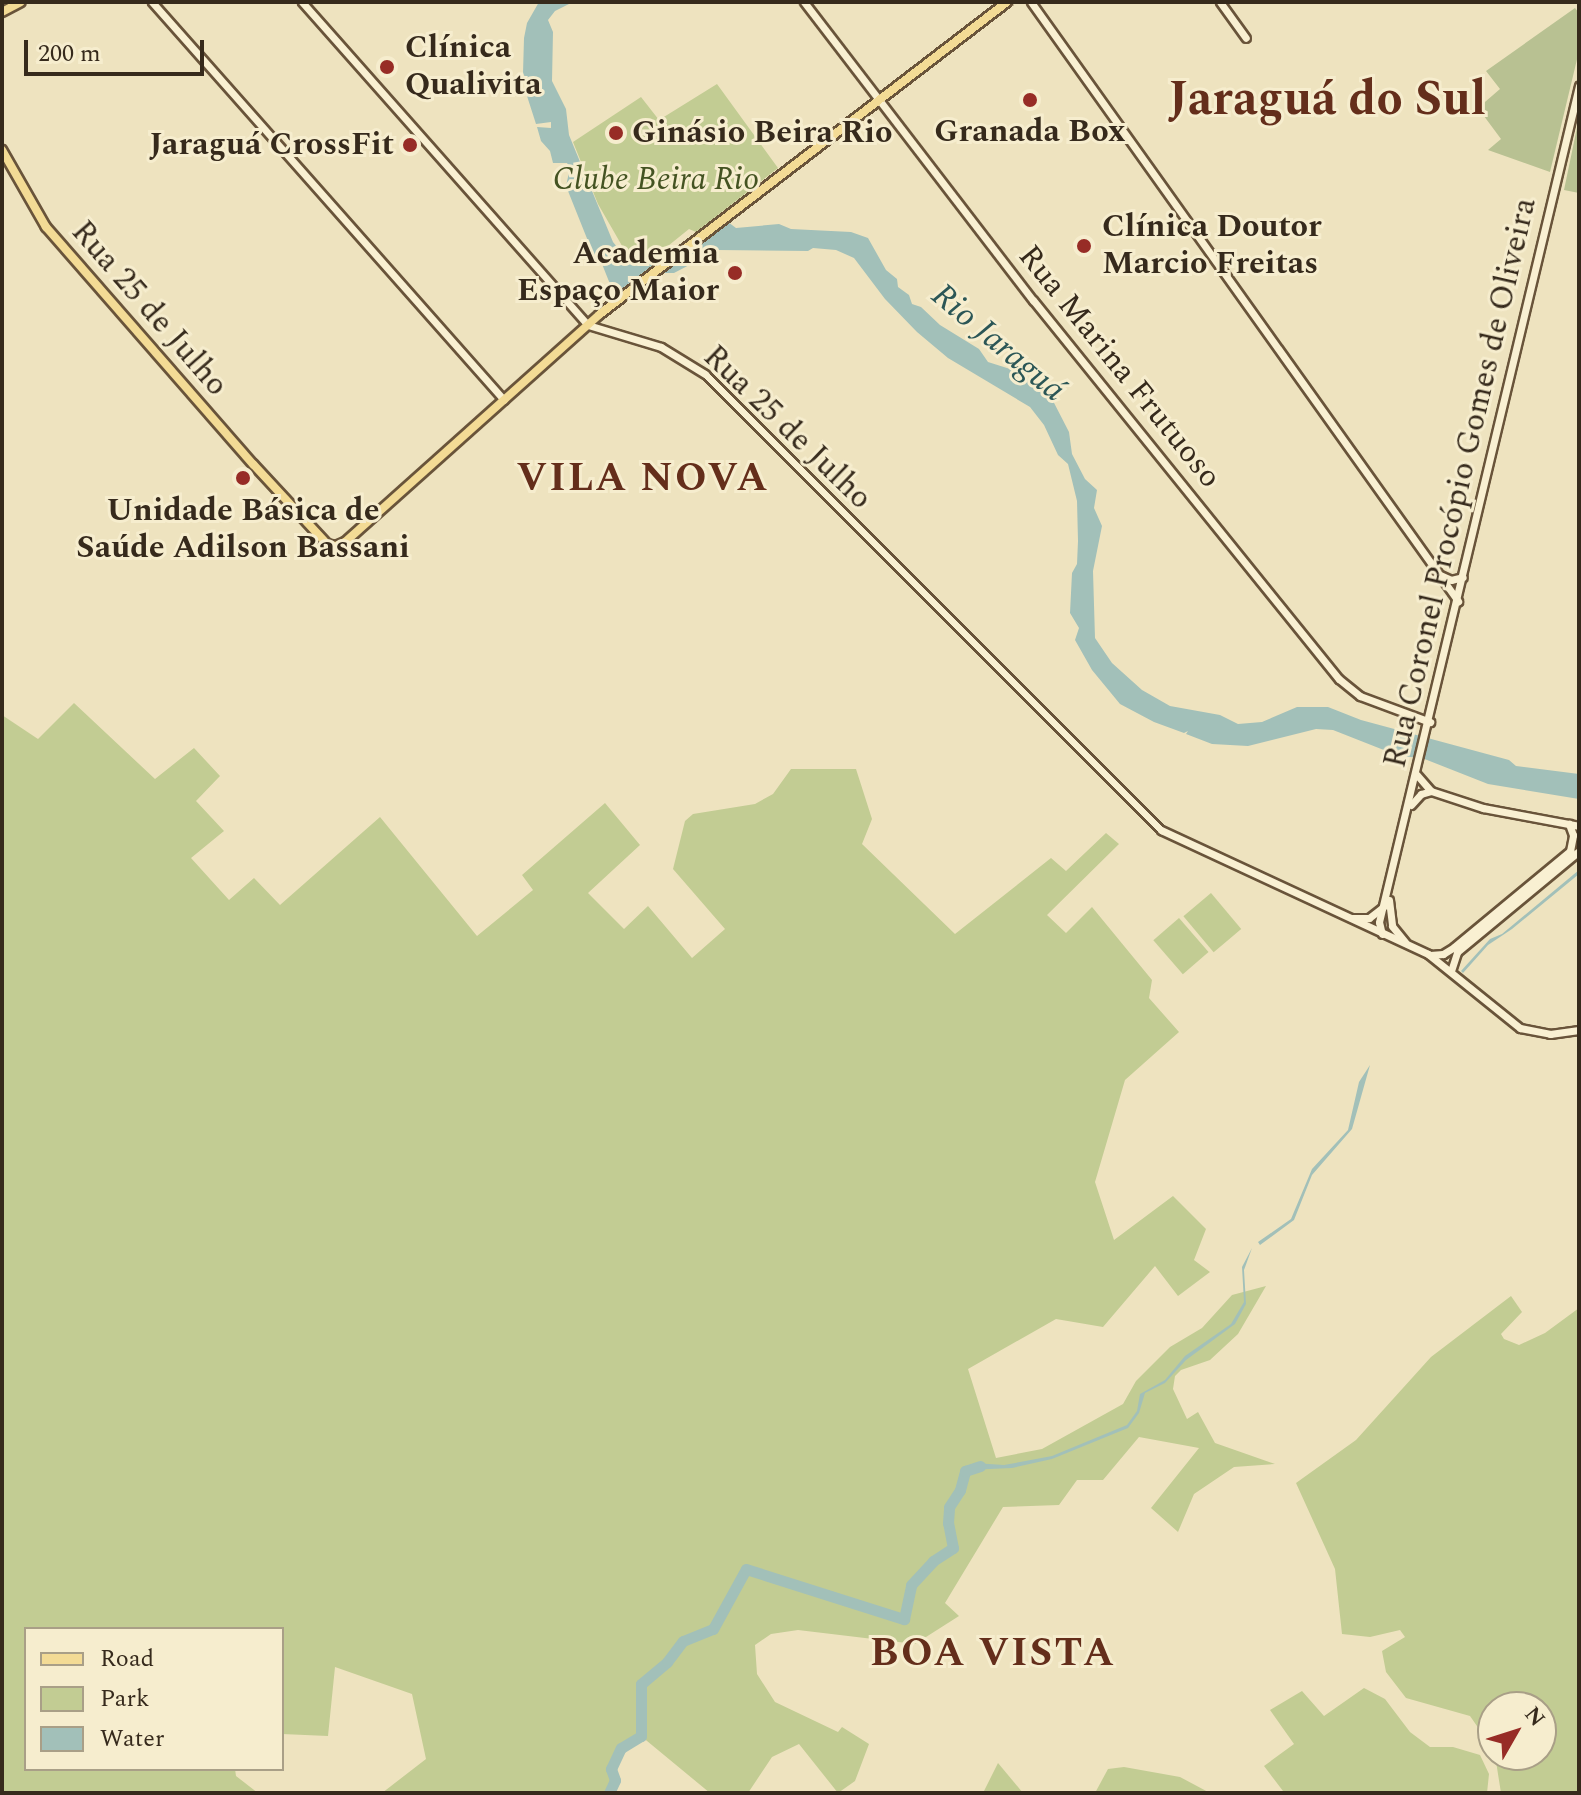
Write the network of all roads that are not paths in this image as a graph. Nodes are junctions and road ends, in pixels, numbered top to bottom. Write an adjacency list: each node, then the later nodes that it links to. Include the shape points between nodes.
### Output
1 (21, 2): 8 (main road)
2 (152, 2): 14 (main road)
3 (302, 2): 13 (main road)
4 (804, 2): 11 (main road, Rua Marina Frutuoso)
5 (1007, 2): 11 (main road)
6 (1031, 2): 15 (main road)
7 (1220, 2): 9 (main road)
8 (2, 12)
9 (1246, 38)
10 (1579, 86): 16 (main road, Rua Coronel Procópio Gomes de Oliveira)
11 (879, 100): 13 (main road); 18 (main road, Rua Marina Frutuoso, via 1339,679 1360,696)
12 (2, 150): 14 (main road, Rua 25 de Julho, via 46,227 327,544 345,542)
13 (588, 325): 14 (main road, Rua 25 de Julho); 27 (main road, Rua 25 de Julho, via 661,347 705,374 1161,830)
14 (504, 400)
15 (1439, 573): 16 (main road, via 1451,580); 17 (main road)
16 (1463, 577): 17 (main road, Rua Coronel Procópio Gomes de Oliveira)
17 (1458, 601): 18 (main road, Rua Coronel Procópio Gomes de Oliveira)
18 (1429, 726): 19 (main road, Rua Coronel Procópio Gomes de Oliveira)
19 (1418, 772): 20 (main road); 21 (main road, Rua Coronel Procópio Gomes de Oliveira)
20 (1431, 791): 21 (main road); 22 (main road, via 1496,811)
21 (1409, 806): 25 (main road, Rua Coronel Procópio Gomes de Oliveira)
22 (1569, 824): 23 (main road); 30 (main road, via 1570,851 1454,947)
23 (1579, 826)
24 (1579, 851): 31 (main road, via 1457,952)
25 (1389, 890): 26 (main road, Rua Coronel Procópio Gomes de Oliveira); 29 (main road, Rua Coronel Procópio Gomes de Oliveira, via 1392,926)
26 (1384, 905): 27 (main road, via 1369,918); 28 (main road, Rua Coronel Procópio Gomes de Oliveira)
27 (1347, 918): 28 (main road, Rua 25 de Julho)
28 (1382, 934): 29 (main road, Rua 25 de Julho)
29 (1413, 948): 30 (main road, Rua 25 de Julho)
30 (1428, 954): 31 (main road, Rua 25 de Julho)
31 (1454, 974): 32 (main road, Rua 25 de Julho, via 1520,1028 1550,1034)
32 (1579, 1030)

